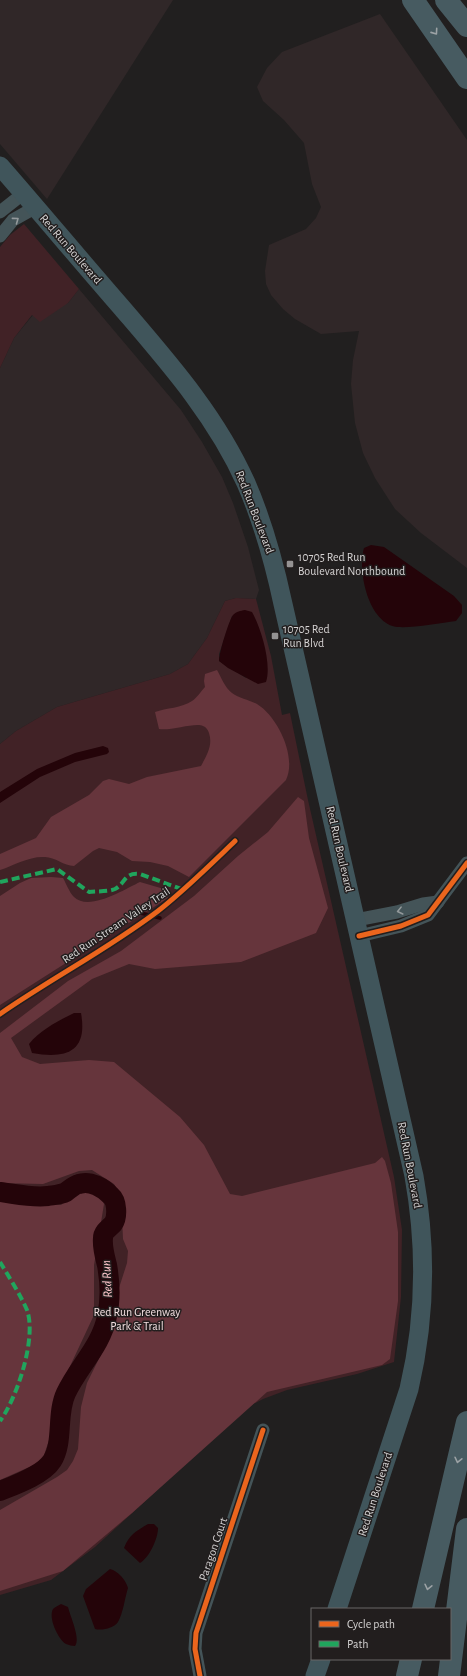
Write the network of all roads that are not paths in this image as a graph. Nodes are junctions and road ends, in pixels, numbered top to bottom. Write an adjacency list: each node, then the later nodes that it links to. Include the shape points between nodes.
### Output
1 (413, 0): 4 (highway, one-way to 4)
2 (446, 0): 3 (highway)
3 (467, 26)
4 (467, 78)
5 (0, 166): 6 (main road, Red Run Boulevard)
6 (30, 200): 7 (street); 8 (street, one-way to 6); 10 (main road, Red Run Boulevard, via 185,382 222,437 246,483 270,550)
7 (0, 212)
8 (0, 236)
9 (467, 863): 10 (street, via 438,902 398,912)
10 (358, 928): 14 (main road, Red Run Boulevard, via 414,1176 423,1249 423,1301 416,1359 404,1407)
11 (467, 1422): 15 (highway, one-way to 15)
12 (263, 1430): 20 (street, Paragon Court, via 196,1633 195,1649)
13 (467, 1529): 18 (highway)
14 (337, 1608)
15 (423, 1608)
16 (321, 1660): 21 (main road)
17 (411, 1660): 22 (highway)
18 (451, 1660)
19 (451, 1660): 23 (highway)
20 (200, 1676)
21 (315, 1676)
22 (407, 1676)
23 (449, 1676)

